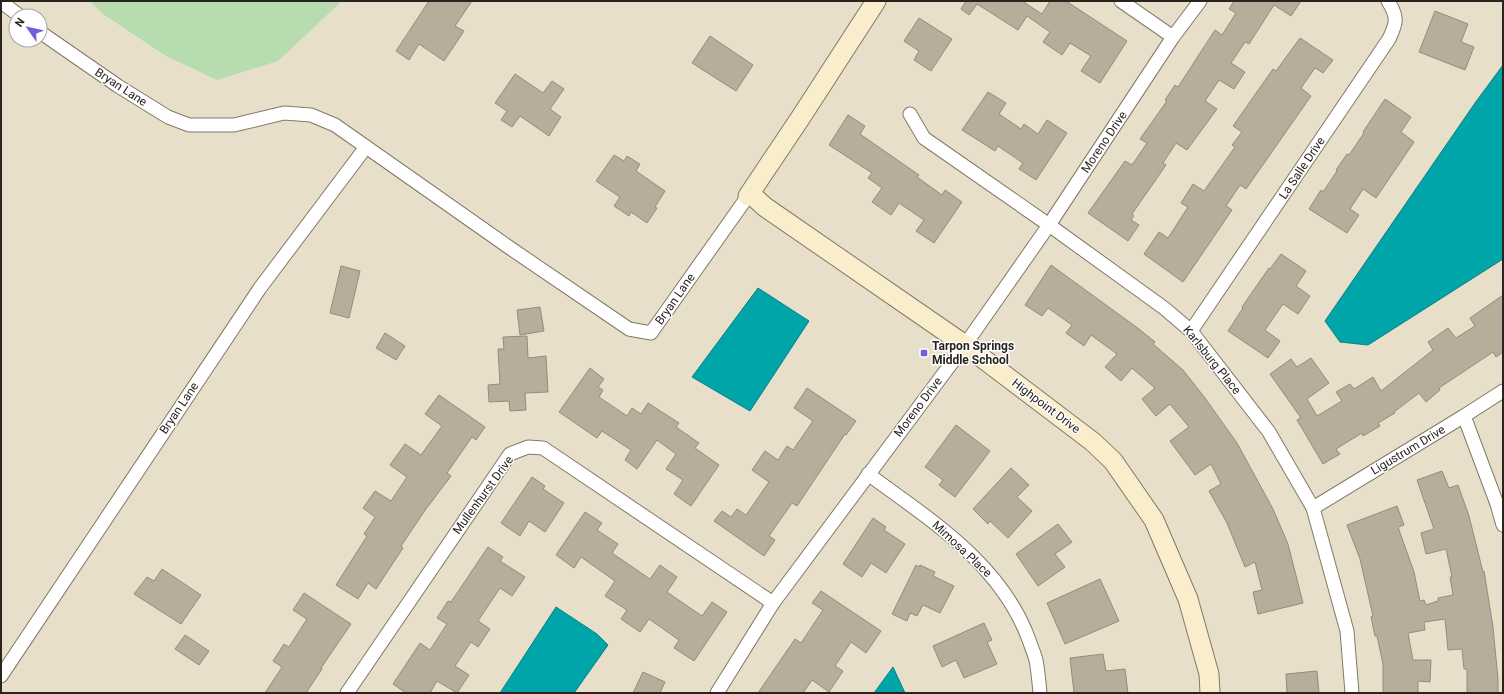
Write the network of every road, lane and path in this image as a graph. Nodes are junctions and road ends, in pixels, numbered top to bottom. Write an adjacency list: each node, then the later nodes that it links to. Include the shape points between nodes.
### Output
1 (876, 1): 11 (street, Bryan Lane)
2 (1121, 1): 7 (street)
3 (1200, 1): 7 (street, Moreno Drive)
4 (1388, 1): 13 (street, La Salle Drive, via 1396,17 1389,39)
5 (1, 2): 6 (street)
6 (9, 8)
7 (1173, 37): 12 (street, Moreno Drive)
8 (48, 38): 10 (street, Bryan Lane, via 118,86 168,117 189,125 234,125 284,113 311,115 334,125)
9 (910, 114): 12 (street, Karlsburg Place, via 924,138)
10 (366, 147): 11 (street, Bryan Lane, via 629,329 652,333); 21 (street, Bryan Lane, via 260,288)
11 (748, 196): 14 (street, Highpoint Drive, via 754,197)
12 (1049, 225): 13 (street, Karlsburg Place); 14 (street, Moreno Drive)
13 (1191, 331): 18 (street, Karlsburg Place, via 1269,432)
14 (965, 345): 17 (street, Moreno Drive); 25 (street, Highpoint Drive, via 1113,460 1154,520 1188,599 1209,674)
15 (1503, 391): 16 (street, Ligustrum Drive)
16 (1464, 416): 18 (street, Ligustrum Drive); 19 (street)
17 (868, 474): 20 (street, Moreno Drive); 24 (street, Mimosa Place, via 946,532 986,569 1002,589 1019,617 1036,659)
18 (1313, 508): 26 (street, Karlsburg Place, via 1347,631)
19 (1503, 525)
20 (772, 603): 22 (street, Mullenhurst Drive, via 543,448 528,447 510,454); 23 (street, Moreno Drive)
21 (1, 676)
22 (347, 693)
23 (717, 693)
24 (1040, 693)
25 (1210, 693)
26 (1352, 693)

